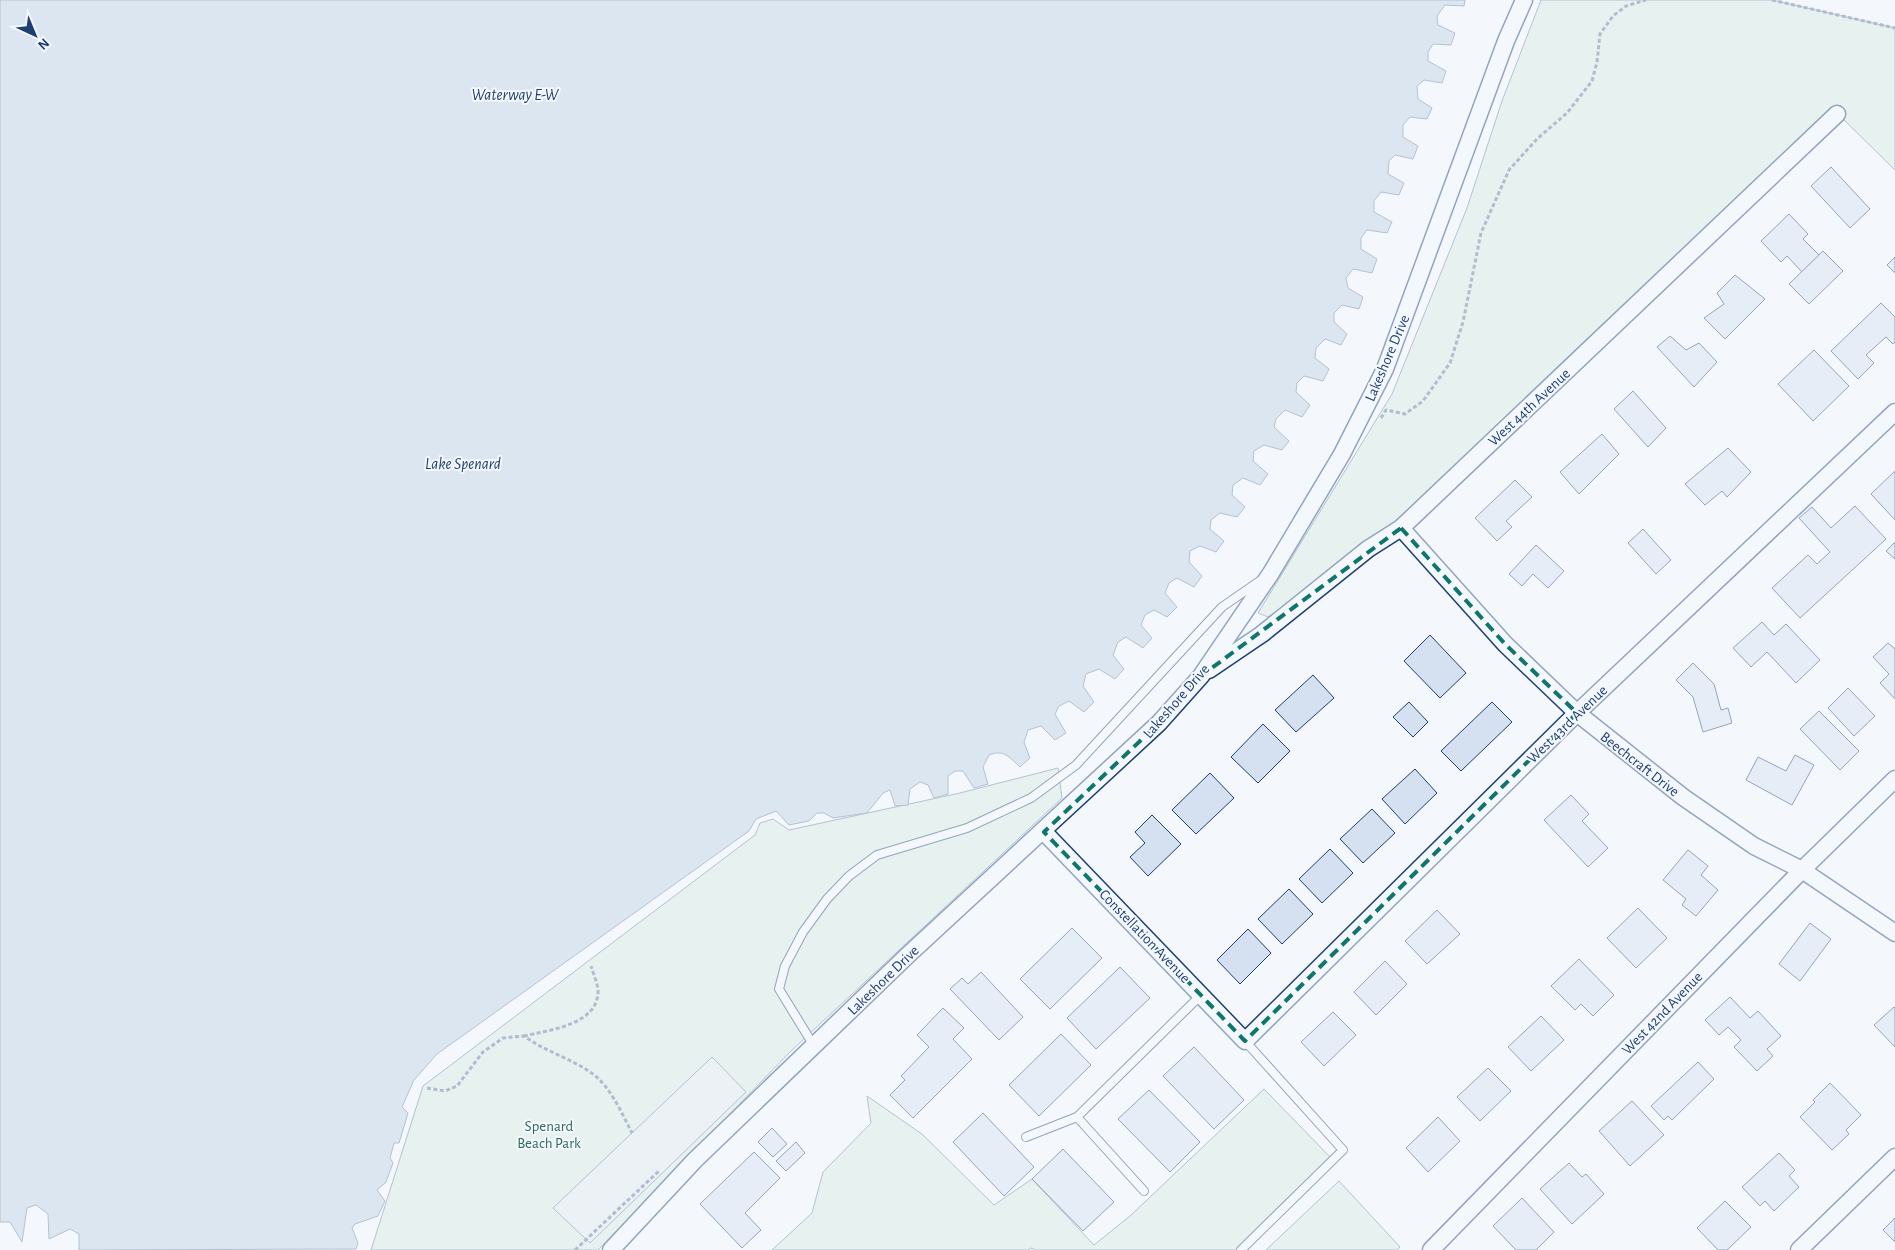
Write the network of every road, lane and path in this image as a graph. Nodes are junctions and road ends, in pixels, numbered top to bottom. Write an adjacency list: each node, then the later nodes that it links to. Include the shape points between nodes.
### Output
1 (1524, 0): 9 (street, Lakeshore Drive, via 1506,40 1385,369 1342,454)
2 (1646, 0): 6 (path, via 1626,6 1613,16 1600,34 1592,82 1566,113 1508,170 1481,233 1463,322)
3 (1772, 0): 4 (path)
4 (1895, 28)
5 (1837, 114): 8 (street, West 44th Avenue)
6 (1450, 364)
7 (1895, 412): 11 (street, West 43rd Avenue)
8 (1401, 528): 10 (street, West 44th Avenue, via 1368,549 1262,634); 11 (street, Beechcraft Drive, via 1505,644)
9 (1271, 573): 10 (street, Lakeshore Drive); 20 (lane, via 1222,607 1076,765 1031,798 967,828 877,855 849,876 826,900 803,932 785,966 779,989)
10 (1201, 676): 13 (street, Lakeshore Drive, via 1159,723)
11 (1577, 713): 14 (street, Beechcraft Drive, via 1691,803 1754,846); 19 (street, West 43rd Avenue)
12 (1895, 779): 14 (street, West 42nd Avenue)
13 (1044, 832): 17 (street, Constellation Avenue); 20 (street, Lakeshore Drive, via 908,955)
14 (1802, 870): 15 (street, Beechcraft Drive); 29 (street, West 42nd Avenue)
15 (1895, 933)
16 (591, 966): 18 (path, via 598,989 596,1003 586,1015 570,1025)
17 (1201, 995): 19 (street, Constellation Avenue); 22 (lane)
18 (524, 1036): 21 (path, via 503,1038 483,1052 457,1086 445,1091); 23 (path, via 590,1071 601,1081)
19 (1245, 1041): 28 (lane, via 1342,1150)
20 (814, 1046): 27 (street, Lakeshore Drive, via 695,1160)
21 (427, 1088)
22 (1077, 1117): 24 (lane); 26 (lane)
23 (632, 1133)
24 (1026, 1137)
25 (1895, 1157): 30 (street)
26 (1144, 1191)
27 (611, 1250)
28 (1241, 1250)
29 (1431, 1250)
30 (1799, 1250)

